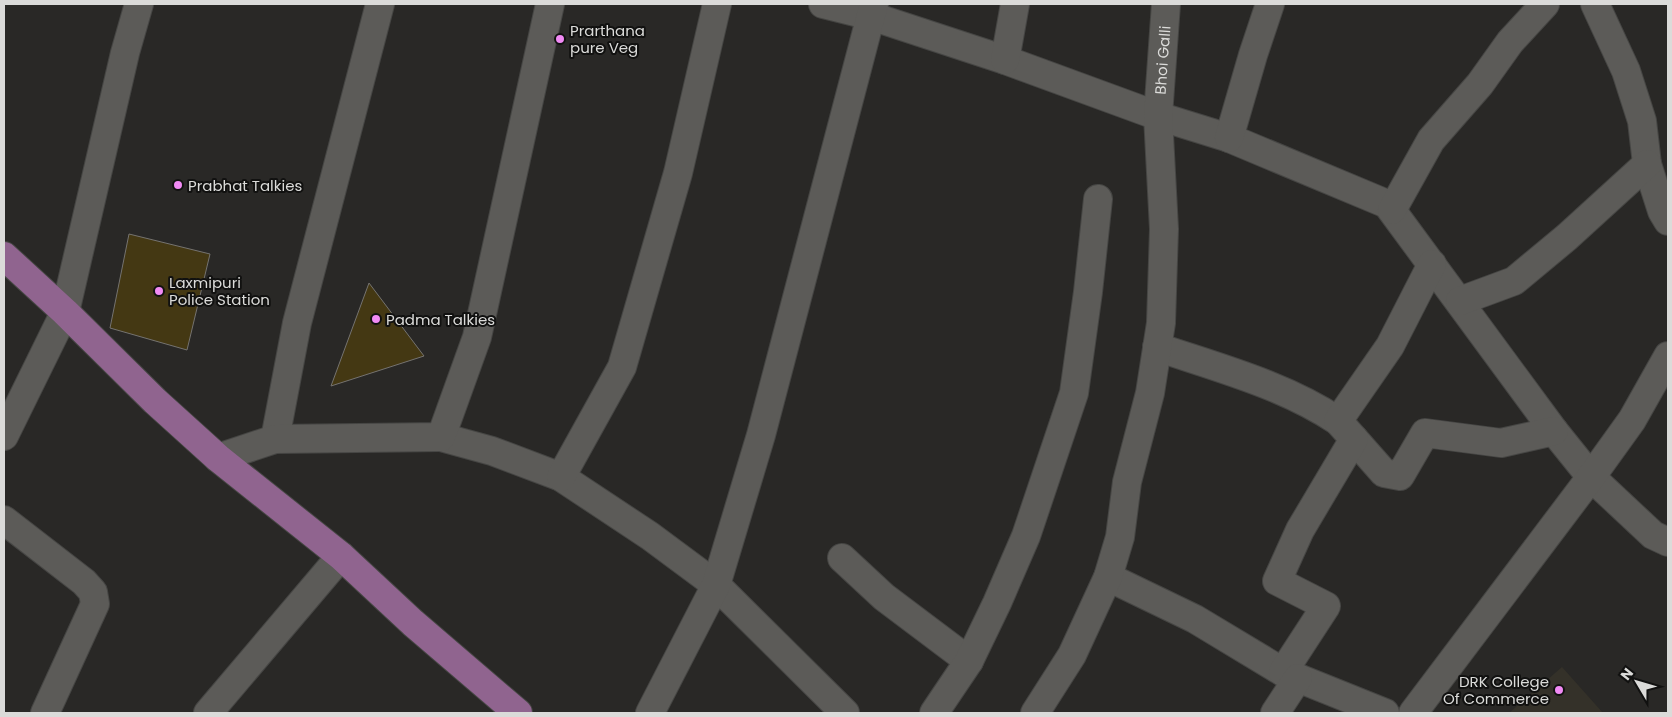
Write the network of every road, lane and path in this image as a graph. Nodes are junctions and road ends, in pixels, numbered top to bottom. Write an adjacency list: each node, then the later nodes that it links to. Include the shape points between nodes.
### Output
1 (139, 4): 22 (street)
2 (380, 4): 29 (street, via 297,323)
3 (550, 4): 28 (street, via 477,336)
4 (717, 4): 31 (street, via 678,173 622,366)
5 (823, 4): 11 (street)
6 (1015, 4): 12 (street)
7 (1166, 4): 13 (street, Bhoi Galli)
8 (1270, 4): 14 (street)
9 (1545, 4): 17 (street, via 1431,140)
10 (1595, 4): 15 (street, via 1626,71 1642,121)
11 (872, 10): 12 (street); 38 (street, via 761,435)
12 (1004, 60): 13 (street)
13 (1158, 116): 14 (street); 23 (street, Bhoi Galli, via 1164,229 1161,323)
14 (1228, 138): 17 (street, via 1387,204)
15 (1647, 164): 18 (street); 21 (street, via 1514,281)
16 (1098, 199): 39 (street, via 1074,393 1026,536)
17 (1392, 210): 20 (street)
18 (1668, 221)
19 (4, 256): 22 (main road)
20 (1432, 264): 21 (street); 25 (street)
21 (1460, 301): 26 (street)
22 (65, 312): 27 (street); 30 (main road)
23 (1157, 347): 25 (street, via 1280,390 1315,406); 37 (street, Bhoi Galli, via 1150,393 1127,482 1120,537)
24 (1668, 356): 32 (street, via 1632,420)
25 (1346, 430): 26 (street, via 1384,473 1400,476 1424,433 1501,443); 40 (street, via 1277,581 1326,606)
26 (1554, 431): 32 (street)
27 (4, 436)
28 (441, 437): 29 (street); 31 (street, via 492,451)
29 (275, 439): 30 (street)
30 (218, 458): 35 (main road)
31 (561, 477): 38 (street)
32 (1591, 477): 34 (street, via 1653,535); 50 (street)
33 (4, 520): 41 (street, via 84,582 92,592 95,604)
34 (1668, 542)
35 (341, 556): 42 (street); 43 (main road)
36 (842, 558): 39 (street, via 884,597)
37 (1108, 577): 40 (street, via 1195,619); 47 (street, Bhoi Galli, via 1072,655)
38 (716, 585): 44 (street); 45 (street)
39 (969, 661): 46 (street)
40 (1290, 675): 48 (street); 49 (street)
41 (45, 713)
42 (208, 713)
43 (518, 713)
44 (650, 713)
45 (845, 713)
46 (934, 713)
47 (1035, 713)
48 (1275, 713)
49 (1385, 713)
50 (1413, 713)

